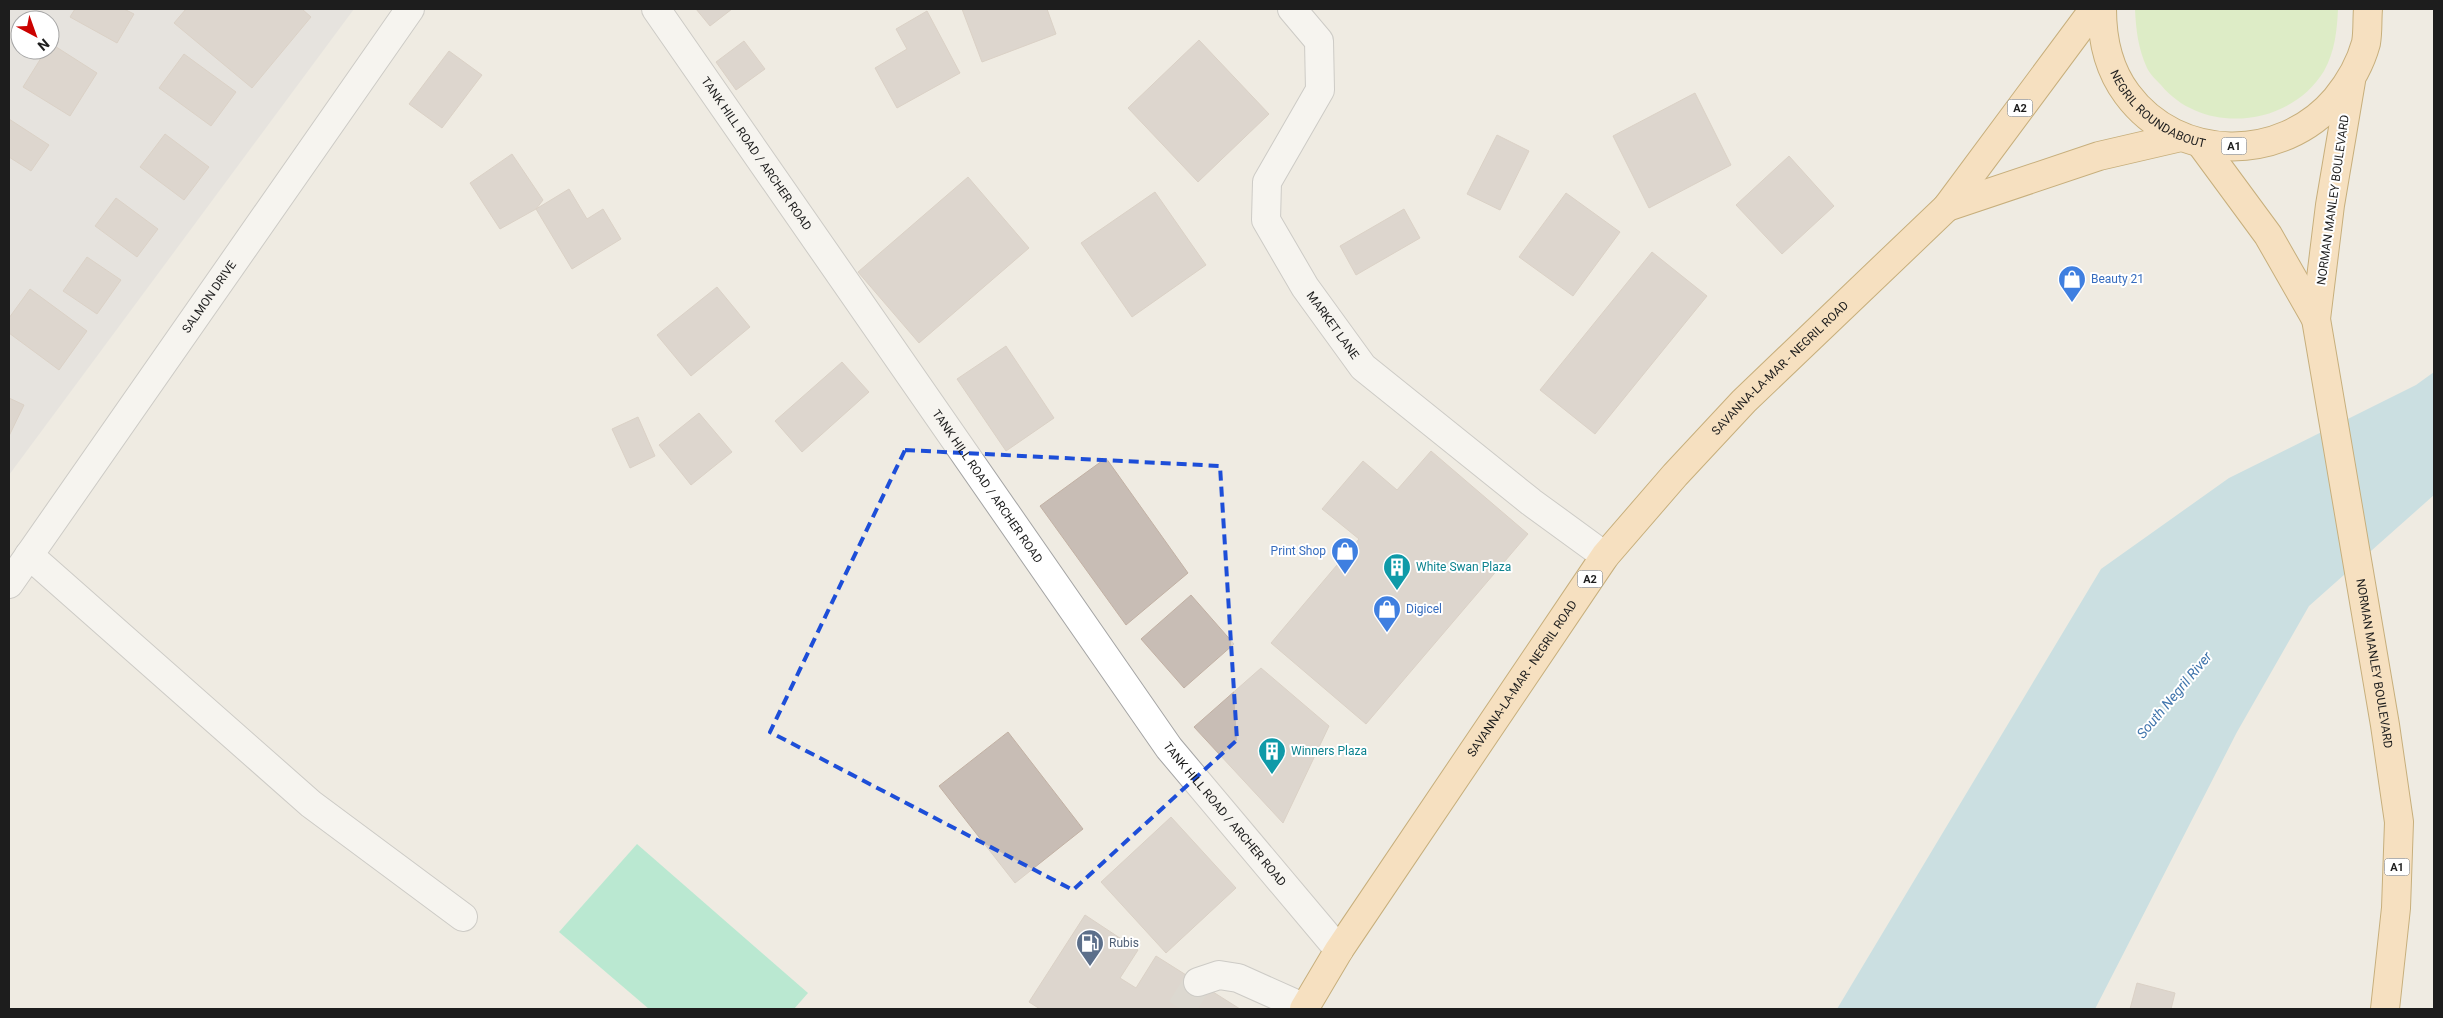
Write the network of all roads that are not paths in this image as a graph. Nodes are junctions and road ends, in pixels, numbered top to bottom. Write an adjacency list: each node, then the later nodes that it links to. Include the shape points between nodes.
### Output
1 (410, 9): 13 (street, SALMON DRIVE)
2 (656, 9): 17 (street, TANK HILL ROAD / ARCHER ROAD, via 1169,748)
3 (1292, 9): 14 (street, MARKET LANE, via 1319,41 1320,90 1267,182 1266,220 1305,287 1363,367 1531,502)
4 (2094, 9): 11 (main road, SAVANNA-LA-MAR - NEGRIL ROAD / A2)
5 (2102, 9): 10 (main road, NEGRIL ROUNDABOUT / A1, via 2102,32 2111,65 2127,95 2152,119)
6 (2368, 9): 8 (main road, NEGRIL ROUNDABOUT / A1)
7 (2388, 9): 8 (main road)
8 (2366, 41): 9 (main road, NEGRIL ROUNDABOUT / A1)
9 (2351, 81): 10 (main road, NEGRIL ROUNDABOUT / A1, via 2323,114 2286,137 2244,147); 12 (main road, NORMAN MANLEY BOULEVARD / A1, via 2330,205)
10 (2191, 140): 11 (main road, SAVANNA-LA-MAR - NEGRIL ROAD / A2, via 2099,156); 12 (main road, NORMAN MANLEY BOULEVARD / A1, via 2268,235)
11 (1948, 207): 14 (main road, SAVANNA-LA-MAR - NEGRIL ROAD / A2, via 1744,401)
12 (2316, 319): 20 (main road, NORMAN MANLEY BOULEVARD / A1, via 2399,822 2396,908)
13 (29, 555): 15 (street, SALMON DRIVE); 16 (street, via 311,804)
14 (1605, 556): 17 (main road, SAVANNA-LA-MAR - NEGRIL ROAD / A2)
15 (9, 584)
16 (463, 917)
17 (1339, 950): 19 (main road, SAVANNA-LA-MAR - NEGRIL ROAD / A2)
18 (1198, 982): 19 (street, via 1219,975 1238,978)
19 (1304, 1009)
20 (2385, 1009)

